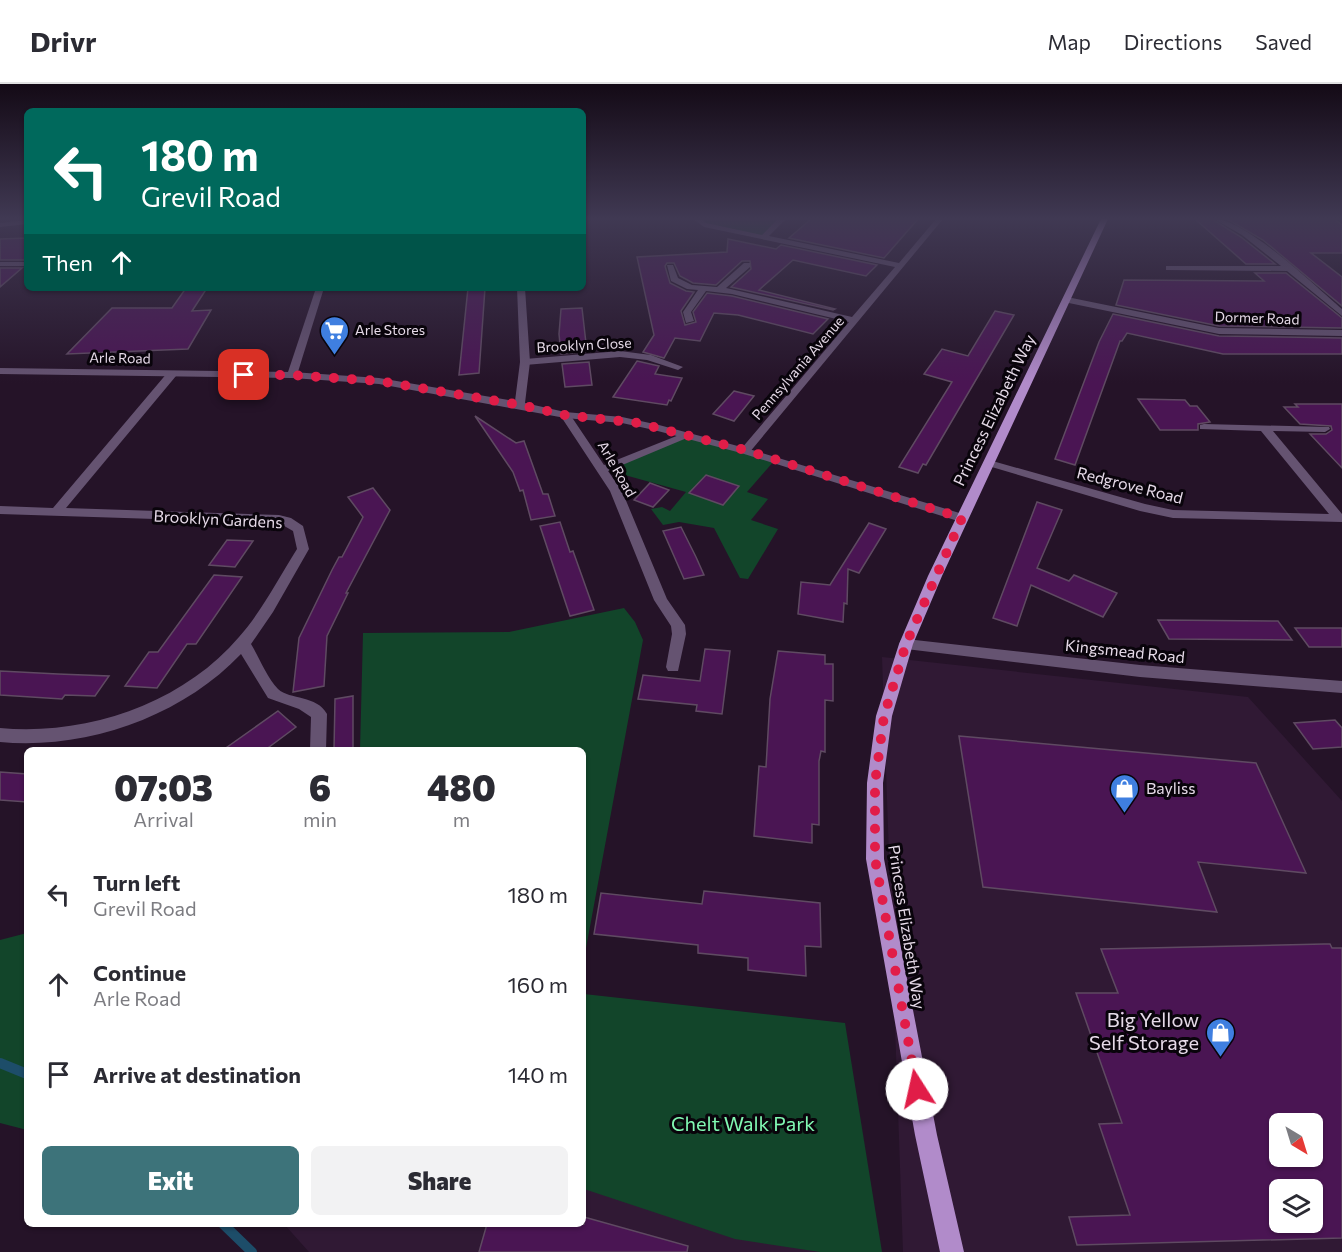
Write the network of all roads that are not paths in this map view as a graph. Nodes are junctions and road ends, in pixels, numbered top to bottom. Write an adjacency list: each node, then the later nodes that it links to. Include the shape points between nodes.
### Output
1 (672, 274): 6 (street, via 680,284)
2 (737, 274): 7 (street)
3 (896, 274): 13 (street, Pennsylvania Avenue)
4 (1080, 274): 10 (main road, Princess Elizabeth Way)
5 (1294, 274): 11 (street)
6 (702, 290): 7 (street); 12 (street, via 687,312)
7 (719, 290): 13 (street)
8 (319, 291): 19 (street)
9 (521, 291): 15 (street)
10 (1067, 300): 14 (street, Dormer Road, via 1220,332); 27 (main road, Princess Elizabeth Way)
11 (1342, 313)
12 (688, 321)
13 (856, 321): 26 (street, Pennsylvania Avenue)
14 (1342, 333)
15 (525, 362): 16 (street, Brooklyn Close, via 620,354 648,357); 20 (street)
16 (678, 367)
17 (0, 371): 18 (street, Arle Road)
18 (172, 374): 19 (street, Arle Road); 30 (street)
19 (292, 375): 20 (street, Arle Road, via 379,381)
20 (520, 405): 21 (street, Arle Road)
21 (565, 415): 25 (street, via 622,420); 28 (street, Arle Road)
22 (1204, 427): 23 (street)
23 (1264, 428): 24 (street); 32 (street, Redgrove Road)
24 (1325, 429)
25 (688, 435): 26 (street); 28 (street)
26 (745, 450): 31 (street)
27 (988, 463): 31 (main road, Princess Elizabeth Way); 32 (street, Redgrove Road, via 1173,514)
28 (603, 470): 35 (street, Arle Road, via 616,491 661,600 678,625)
29 (0, 510): 30 (street, Brooklyn Gardens)
30 (57, 511): 33 (street, Brooklyn Gardens, via 279,519 294,525 302,535 303,549)
31 (962, 518): 34 (main road, Princess Elizabeth Way)
32 (1341, 518)
33 (243, 644): 37 (street, Brooklyn Gardens, via 197,682 132,716 60,735); 38 (street, via 273,694 319,714)
34 (906, 644): 36 (street, Kingsmead Road, via 1140,671); 39 (main road, Princess Elizabeth Way, via 884,716 875,783 875,859 926,1135)
35 (673, 667)
36 (1342, 687)
37 (0, 735)
38 (318, 747)
39 (952, 1252)

